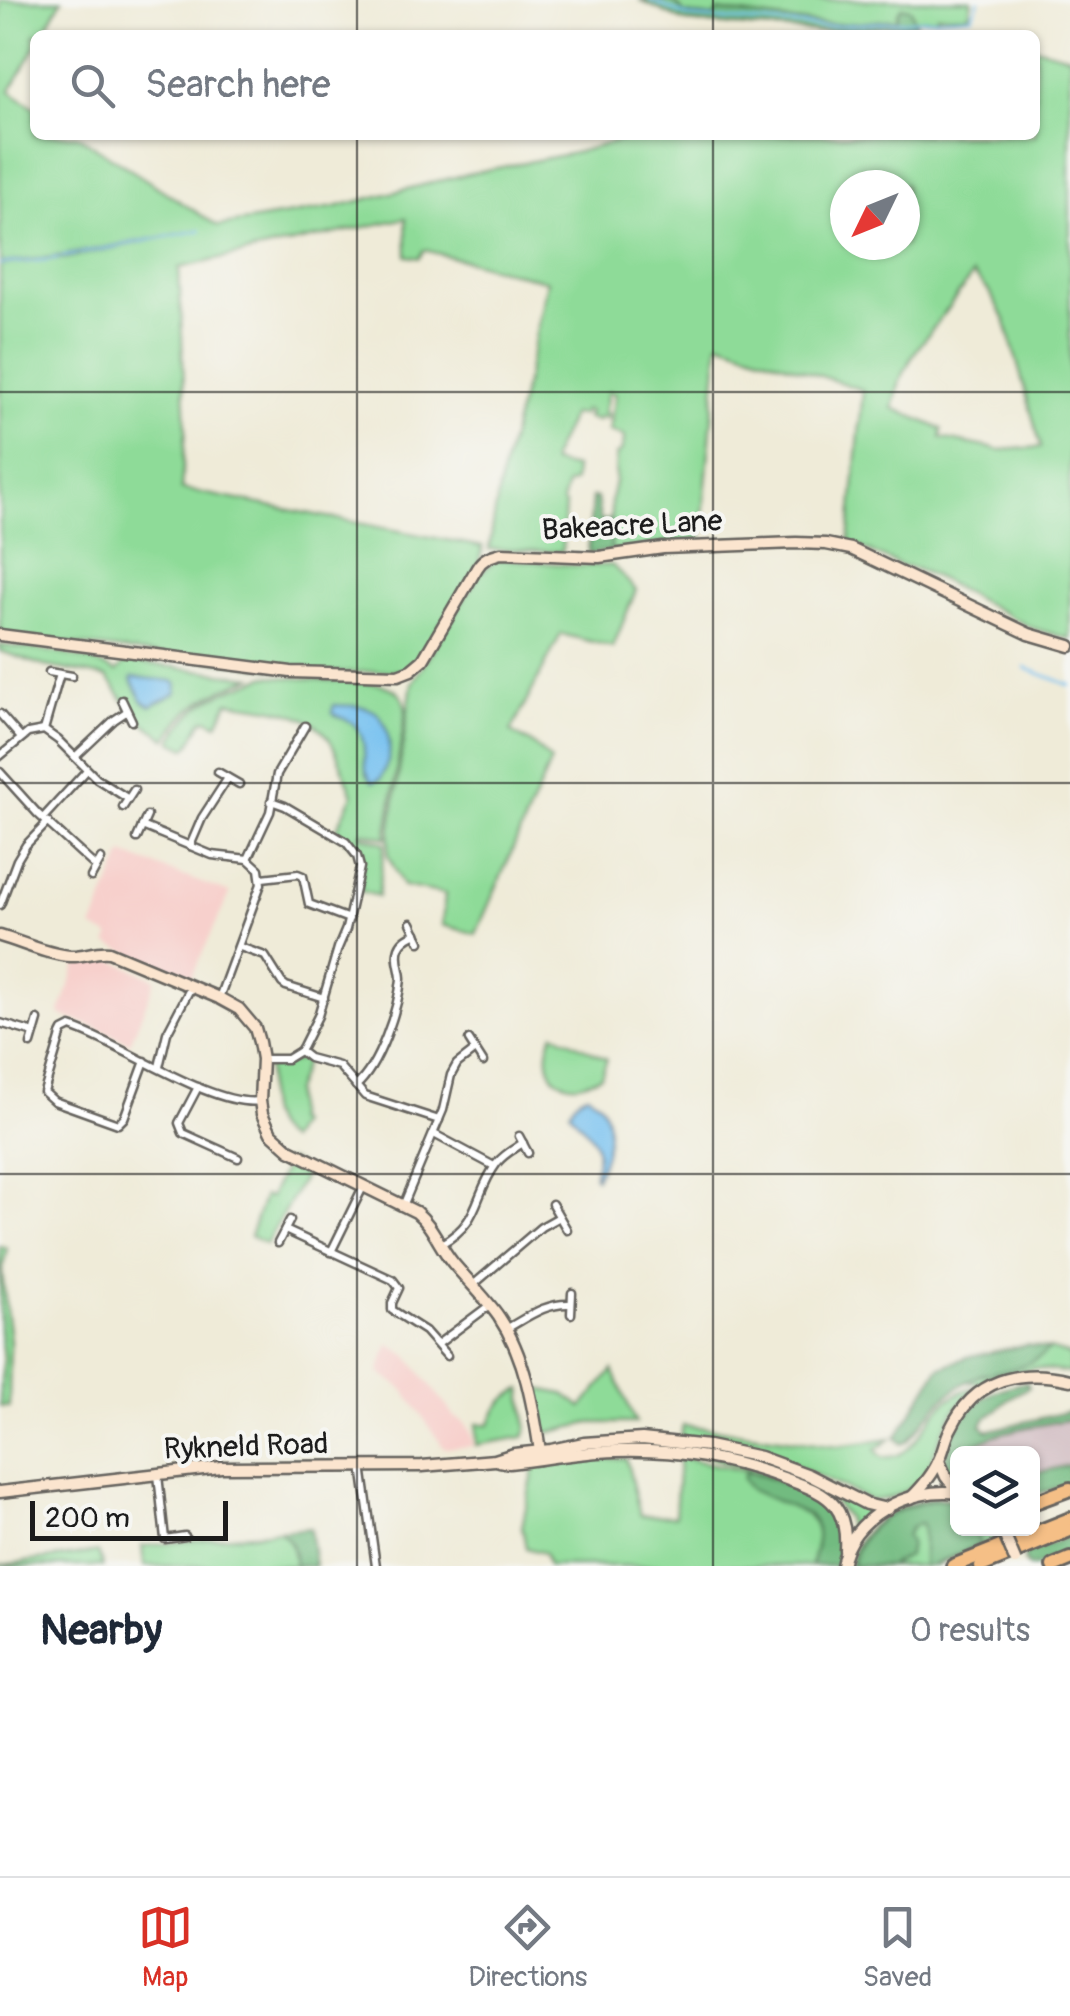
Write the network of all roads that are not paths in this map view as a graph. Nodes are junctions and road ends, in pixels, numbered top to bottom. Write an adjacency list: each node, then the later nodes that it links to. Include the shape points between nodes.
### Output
1 (0, 635): 2 (street, Bakeacre Lane, via 290,672 398,676 423,660 476,568 490,556 599,558 663,548 796,543 850,549 1030,634)
2 (1070, 646)
3 (49, 672): 4 (street)
4 (60, 674): 5 (street); 11 (street)
5 (72, 676)
6 (122, 700): 7 (street)
7 (126, 712): 9 (street); 14 (street)
8 (0, 714): 12 (street)
9 (132, 721)
10 (305, 726): 22 (street, via 277,774)
11 (44, 730): 12 (street); 14 (street)
12 (21, 738): 13 (street)
13 (0, 756)
14 (76, 757): 15 (street)
15 (87, 770): 21 (street); 25 (street)
16 (0, 772): 25 (street)
17 (218, 772): 18 (street)
18 (228, 778): 19 (street); 28 (street)
19 (240, 784)
20 (134, 790): 21 (street)
21 (127, 798): 23 (street)
22 (271, 801): 30 (street); 35 (street, via 353,849 360,867)
23 (123, 807)
24 (146, 816): 26 (street)
25 (45, 820): 31 (street); 34 (street, via 17,860)
26 (142, 826): 27 (street); 28 (street)
27 (137, 838)
28 (190, 846): 30 (street)
29 (100, 858): 31 (street)
30 (248, 859): 33 (street)
31 (96, 867): 32 (street)
32 (91, 878)
33 (262, 878): 35 (street, via 298,874 309,904); 40 (street)
34 (0, 904)
35 (349, 919): 43 (street)
36 (411, 922): 37 (street)
37 (416, 934): 39 (street); 55 (street, via 399,947 394,1010 374,1066)
38 (0, 936): 41 (street, via 69,956 110,952)
39 (420, 942)
40 (240, 947): 42 (street); 43 (street, via 265,956 286,986)
41 (191, 986): 42 (street); 54 (street, via 167,1033)
42 (219, 998): 51 (street, via 254,1028)
43 (324, 998): 50 (street)
44 (38, 1020): 46 (street)
45 (0, 1023): 46 (street)
46 (34, 1033): 48 (street)
47 (469, 1040): 49 (street)
48 (31, 1044)
49 (475, 1050): 53 (street); 58 (street, via 451,1075)
50 (300, 1051): 51 (street, via 287,1059); 55 (street, via 339,1066)
51 (262, 1059): 57 (street)
52 (145, 1061): 52 (street, via 71,1026 61,1035 44,1092 118,1124); 54 (street)
53 (483, 1062)
54 (159, 1067): 56 (street)
55 (356, 1086): 58 (street, via 371,1099)
56 (198, 1087): 57 (street, via 236,1101); 61 (street, via 180,1129)
57 (260, 1101): 63 (street, via 266,1124 283,1144)
58 (438, 1120): 59 (street)
59 (434, 1134): 62 (street); 65 (street)
60 (528, 1152): 62 (street, via 521,1139)
61 (238, 1158)
62 (494, 1166): 71 (street, via 465,1228)
63 (363, 1186): 65 (street); 72 (street)
64 (552, 1204): 66 (street)
65 (403, 1206): 71 (street, via 425,1219)
66 (559, 1217): 69 (street); 73 (street)
67 (290, 1220): 68 (street)
68 (285, 1230): 70 (street); 72 (street)
69 (567, 1230)
70 (278, 1242)
71 (440, 1244): 73 (street)
72 (332, 1252): 79 (street, via 398,1284 392,1310)
73 (473, 1285): 76 (street)
74 (572, 1293): 75 (street)
75 (570, 1304): 77 (street); 78 (street, via 539,1309)
76 (490, 1305): 78 (street); 79 (street)
77 (571, 1314)
78 (506, 1329): 82 (street, via 524,1372)
79 (438, 1344): 80 (street)
80 (447, 1356)
81 (1070, 1380): 85 (street, via 1029,1374 995,1383 962,1411)
82 (535, 1429): 83 (street); 84 (street, via 531,1442)
83 (562, 1447): 84 (street, Rykneld Road); 94 (street, Rykneld Road, via 642,1439 735,1450)
84 (537, 1454): 86 (street, Rykneld Road); 99 (street, Rykneld Road, via 651,1451 756,1468 830,1501 846,1534)
85 (939, 1460): 88 (street); 92 (street)
86 (362, 1466): 87 (street, Rykneld Road); 103 (street)
87 (158, 1474): 90 (street, Rykneld Road); 97 (street, via 165,1539)
88 (950, 1482)
89 (1070, 1489): 93 (highway)
90 (0, 1492)
91 (950, 1492): 92 (street)
92 (910, 1498): 94 (street)
93 (1040, 1500)
94 (887, 1508): 99 (street, via 862,1525)
95 (1070, 1519): 102 (highway)
96 (1070, 1530): 105 (highway)
97 (185, 1536)
98 (1004, 1536): 101 (street, bridge)
99 (845, 1550): 104 (street)
100 (1070, 1559): 106 (highway)
101 (1016, 1563)
102 (958, 1564)
103 (376, 1566)
104 (842, 1566)
105 (981, 1566)
106 (1052, 1566)

